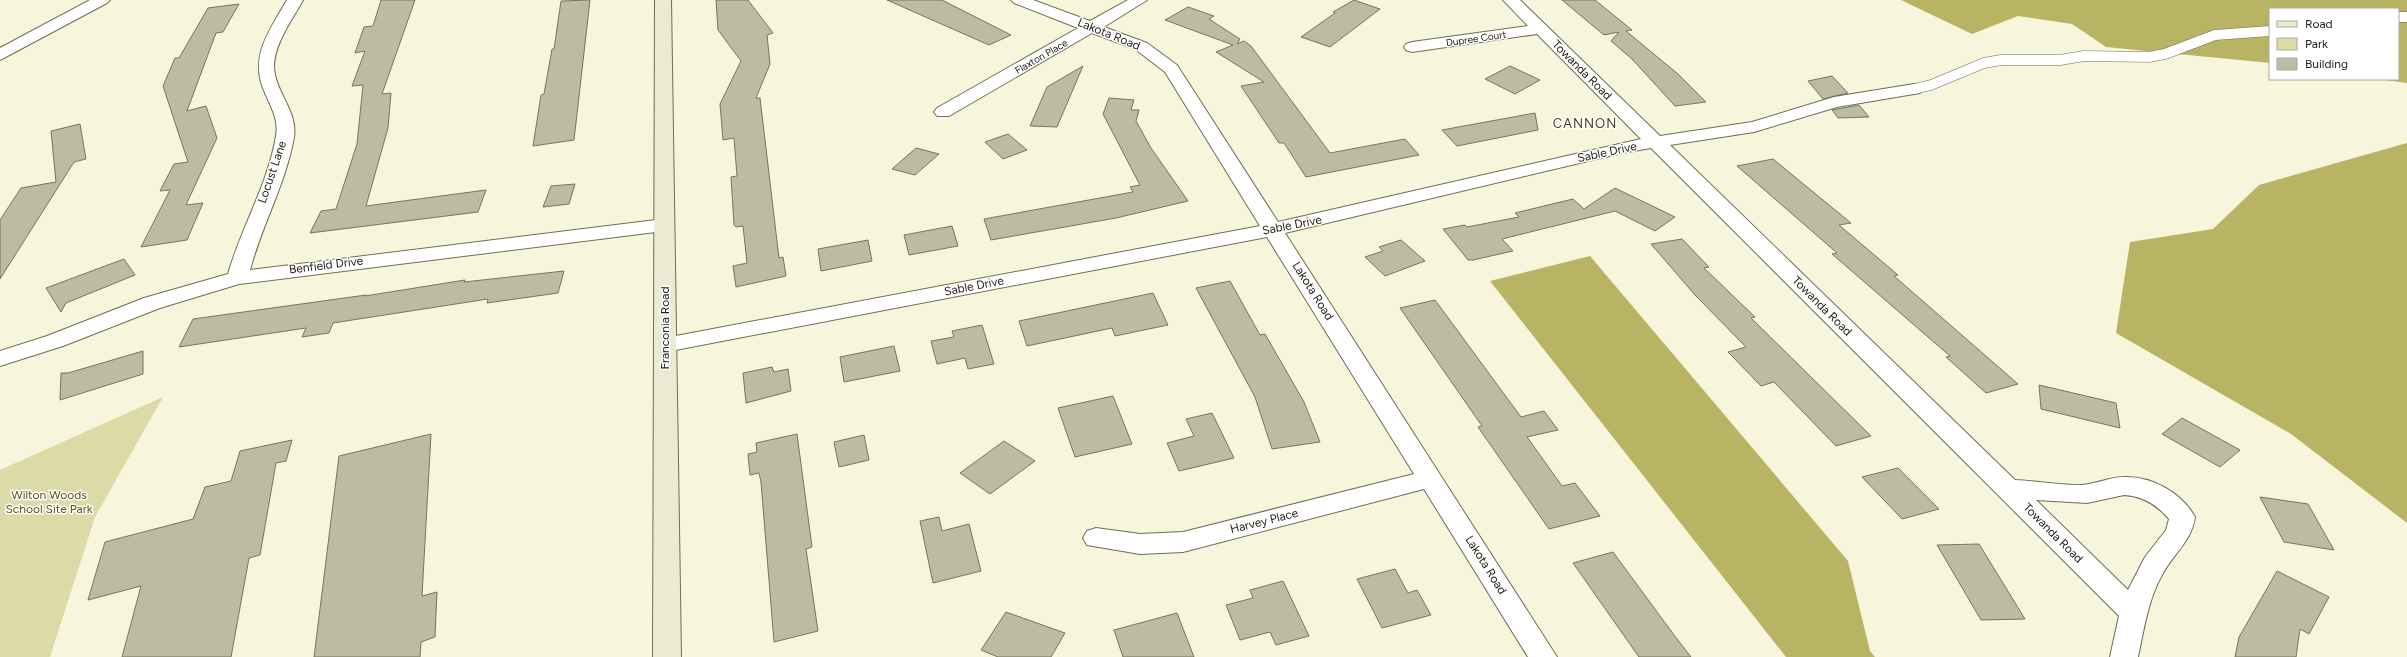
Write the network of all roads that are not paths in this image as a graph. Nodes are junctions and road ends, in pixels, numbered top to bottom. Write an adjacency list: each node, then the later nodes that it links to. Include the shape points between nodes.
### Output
1 (102, 0): 11 (street)
2 (295, 0): 17 (street, Locust Lane, via 268,54 266,66 267,76 284,115 285,135 280,155 244,249)
3 (662, 0): 15 (main road, Franconia Road)
4 (1019, 0): 7 (street, Lakota Road)
5 (1139, 0): 7 (street, Flaxton Place)
6 (1511, 0): 8 (street, Towanda Road)
7 (1092, 27): 13 (street, Flaxton Place); 16 (street, Lakota Road, via 1141,46 1171,69)
8 (1540, 29): 10 (street, Dupree Court); 14 (street, Towanda Road)
9 (2269, 31): 12 (lane, via 2215,36 2149,57 2084,56 2060,60 2002,60 1984,63 1931,85)
10 (1412, 47)
11 (0, 55)
12 (1914, 89): 14 (street, Sable Drive, via 1834,102 1754,127)
13 (943, 112)
14 (1655, 142): 16 (street, Sable Drive, via 1622,147); 21 (street, Towanda Road)
15 (664, 225): 17 (street, Benfield Drive); 18 (main road, Franconia Road)
16 (1274, 229): 18 (street, Sable Drive); 20 (street, Lakota Road)
17 (237, 278): 19 (street, Benfield Drive, via 158,301 55,341)
18 (665, 345): 24 (main road, Franconia Road)
19 (0, 359)
20 (1430, 478): 22 (street, Harvey Place, via 1183,542 1122,544); 25 (street, Lakota Road)
21 (2008, 489): 23 (street, Towanda Road); 23 (street, via 2082,494 2124,486 2139,488 2164,498 2176,508 2182,517 2182,527 2150,571)
22 (1096, 538)
23 (2133, 612): 26 (street)
24 (668, 657)
25 (1543, 657)
26 (2124, 657)

